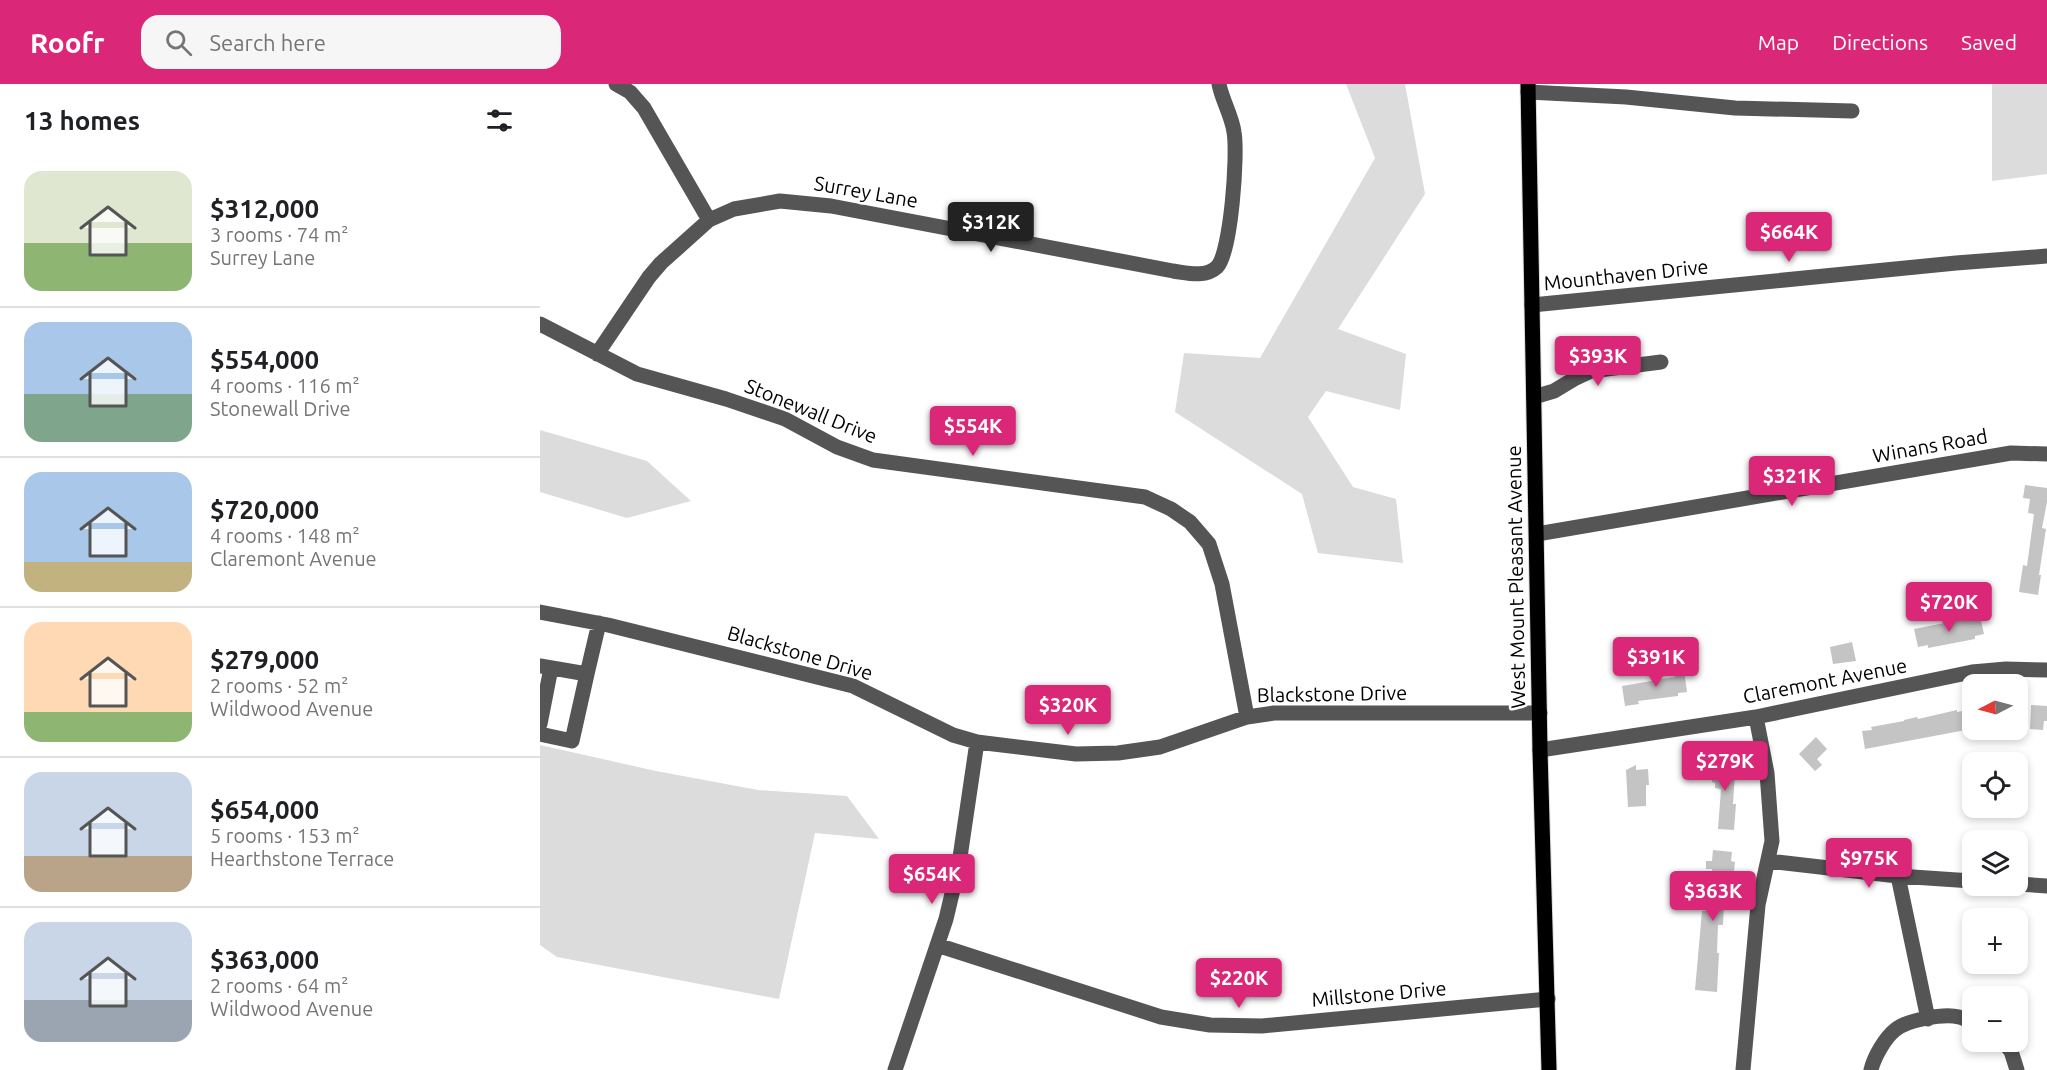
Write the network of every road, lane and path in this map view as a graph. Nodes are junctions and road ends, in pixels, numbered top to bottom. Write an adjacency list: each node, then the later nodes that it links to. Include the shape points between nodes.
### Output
1 (616, 84): 5 (street, via 630,92 644,108)
2 (1219, 84): 5 (street, Surrey Lane, via 1234,130 1237,154 1222,260 1206,274 806,203 757,204)
3 (1528, 88): 4 (street, via 1735,108); 7 (main road, West Mount Pleasant Avenue)
4 (1852, 111)
5 (709, 220): 9 (street, Surrey Lane, via 661,262)
6 (2047, 256): 7 (street, Mounthaven Drive)
7 (1532, 305): 11 (main road, West Mount Pleasant Avenue)
8 (540, 324): 9 (street, Stonewall Drive)
9 (597, 354): 20 (street, Stonewall Drive, via 638,374 784,419 837,447 873,460 1145,497 1172,509 1209,544 1222,584)
10 (1660, 362): 11 (street, via 1592,371)
11 (1534, 397): 13 (main road, West Mount Pleasant Avenue)
12 (2047, 454): 13 (street, Winans Road, via 2011,453)
13 (1536, 534): 19 (main road, West Mount Pleasant Avenue)
14 (540, 612): 15 (street, Blackstone Drive)
15 (599, 623): 18 (street); 24 (street, Blackstone Drive, via 853,686 953,735)
16 (546, 667): 18 (street); 22 (street)
17 (2047, 670): 21 (street, Claremont Avenue, via 1972,672)
18 (587, 674): 23 (street, via 572,741)
19 (1540, 713): 20 (street, Blackstone Drive, via 1274,713); 25 (main road, West Mount Pleasant Avenue)
20 (1247, 717): 24 (street, Blackstone Drive, via 1160,747 1118,753 1076,754)
21 (1756, 717): 25 (street, Claremont Avenue); 26 (street, via 1767,773 1772,841)
22 (540, 724)
23 (540, 735)
24 (977, 742): 31 (street, via 959,864)
25 (1540, 750): 32 (main road, West Mount Pleasant Avenue)
26 (1768, 861): 27 (street); 38 (street, via 1758,905)
27 (1898, 876): 28 (street); 34 (street)
28 (1962, 880)
29 (2028, 885): 30 (street)
30 (2047, 886)
31 (937, 945): 32 (street, Millstone Drive, via 1161,1017 1210,1024 1262,1026); 36 (street)
32 (1548, 999): 37 (main road, West Mount Pleasant Avenue)
33 (1962, 1018): 34 (street, via 1942,1015)
34 (1928, 1019): 39 (street, via 1896,1029)
35 (2011, 1052): 40 (street)
36 (895, 1070)
37 (1549, 1070)
38 (1743, 1070)
39 (1871, 1070)
40 (2017, 1070)

